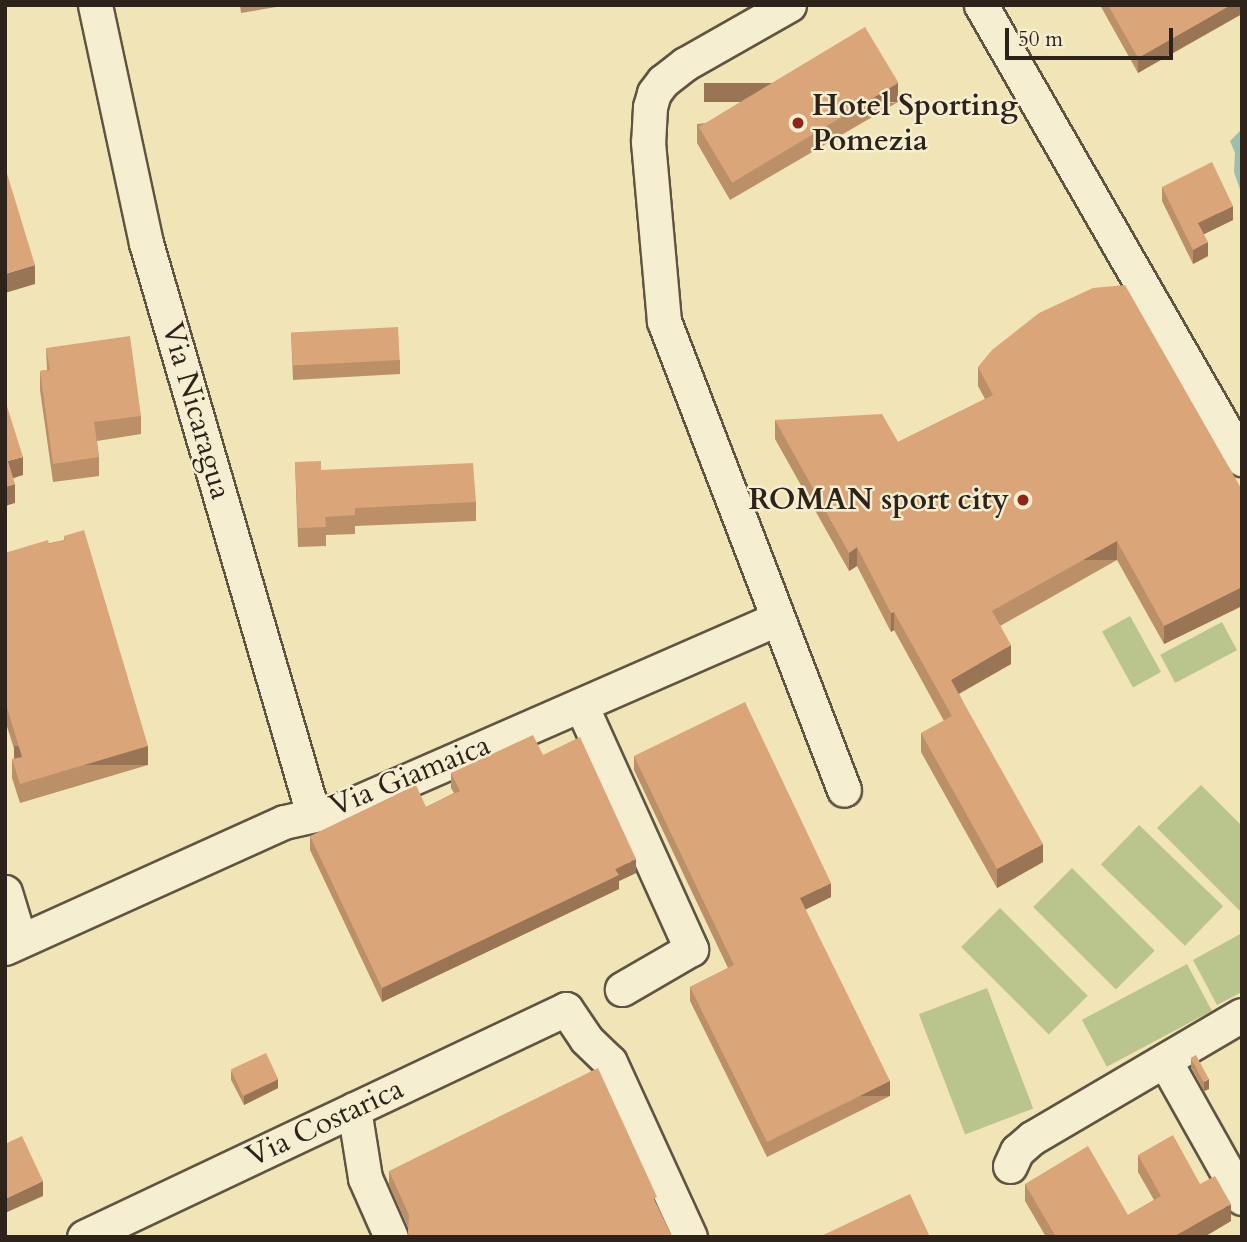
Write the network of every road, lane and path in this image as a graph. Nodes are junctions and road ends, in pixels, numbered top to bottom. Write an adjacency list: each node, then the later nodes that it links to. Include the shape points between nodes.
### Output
1 (95, 5): 8 (street, Via Nicaragua, via 146,243)
2 (789, 5): 5 (street, via 663,81 654,93 648,124 664,321)
3 (981, 5): 4 (street)
4 (1242, 459)
5 (777, 620): 6 (street, Via Giamaica); 7 (street)
6 (581, 705): 8 (street, Via Giamaica, via 342,809); 11 (street, via 691,949)
7 (844, 790)
8 (313, 814): 10 (street, Via Giamaica, via 284,822)
9 (5, 892): 10 (street)
10 (12, 944)
11 (622, 989)
12 (1242, 1016): 13 (street)
13 (1165, 1061): 15 (street, via 1032,1138 1017,1151); 16 (street)
14 (354, 1109): 17 (street, Via Costarica); 18 (street, via 365,1178); 19 (street, Via Costarica, via 566,1009 586,1039 610,1062)
15 (1010, 1166)
16 (1242, 1198)
17 (85, 1237)
18 (391, 1237)
19 (690, 1237)

